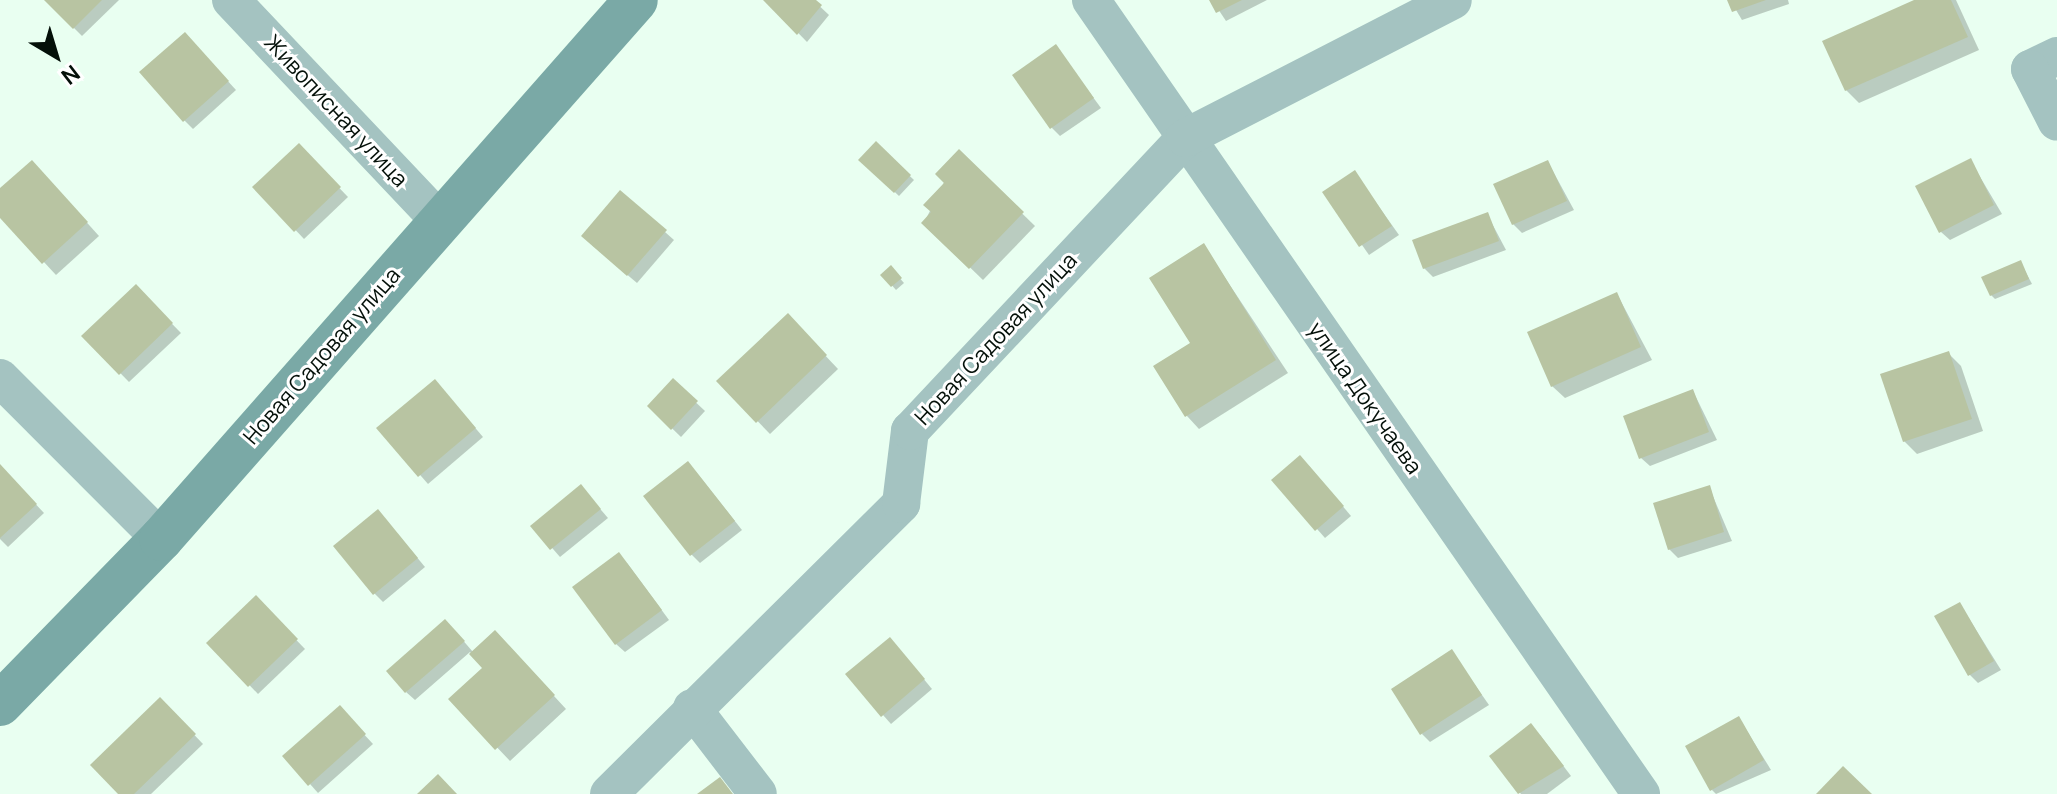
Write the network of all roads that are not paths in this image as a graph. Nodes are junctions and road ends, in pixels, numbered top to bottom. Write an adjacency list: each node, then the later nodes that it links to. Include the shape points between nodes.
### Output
1 (231, 0): 8 (street, Живописная улица)
2 (636, 0): 8 (street, Новая Садовая улица)
3 (1091, 0): 7 (street, улица Докучаева)
4 (1453, 0): 7 (street, Новая Садовая улица)
5 (2057, 56): 6 (street, via 2030,69)
6 (2057, 122)
7 (1185, 138): 12 (street, Новая Садовая улица, via 910,431 901,504); 15 (street, улица Докучаева)
8 (440, 221): 10 (street, Новая Садовая улица)
9 (0, 378): 10 (street)
10 (161, 539): 11 (street, Новая Садовая улица)
11 (0, 704)
12 (692, 708): 13 (street, Новая Садовая улица); 14 (street)
13 (609, 794)
14 (758, 794)
15 (1641, 794)

